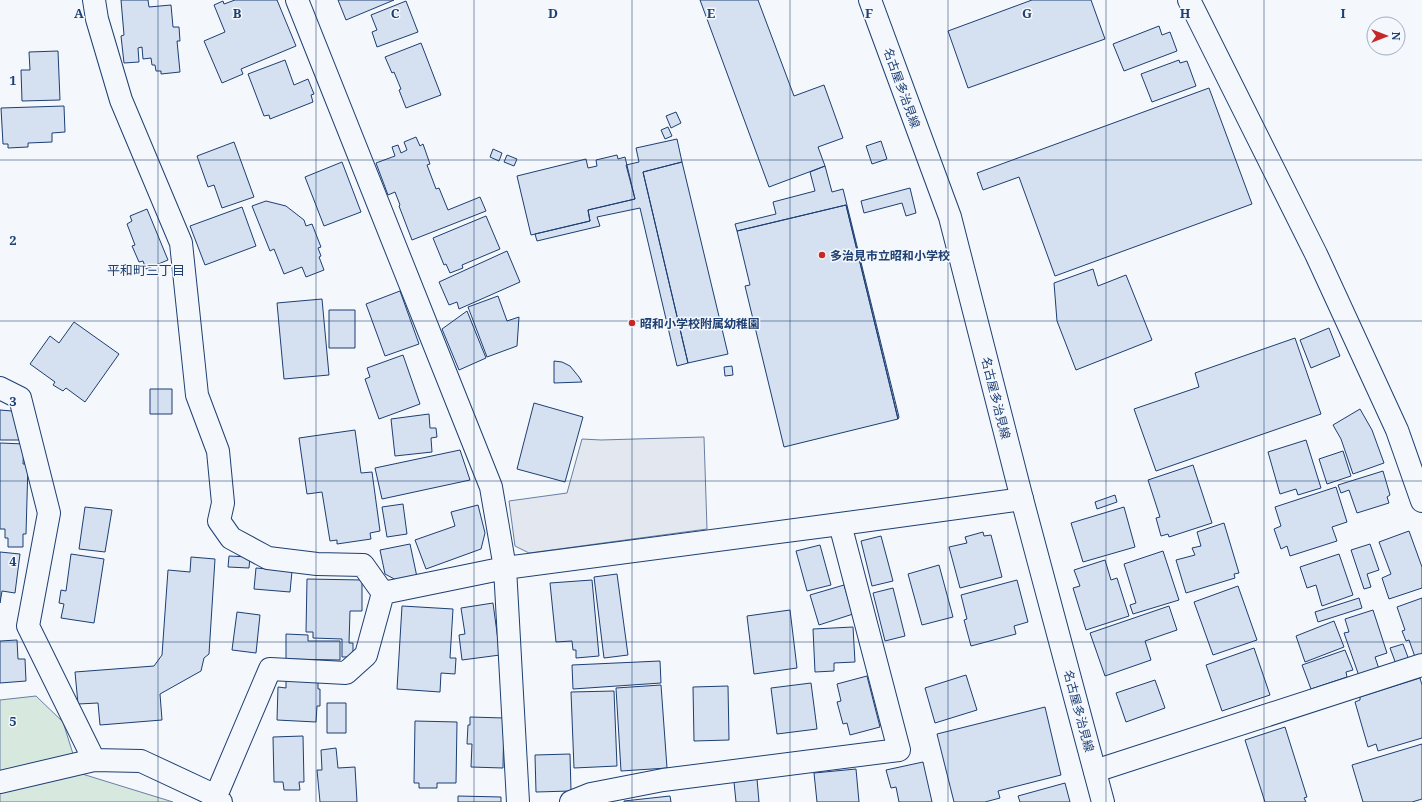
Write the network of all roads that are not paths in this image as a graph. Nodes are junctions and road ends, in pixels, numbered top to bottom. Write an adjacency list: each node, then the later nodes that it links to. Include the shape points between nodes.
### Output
1 (94, 0): 10 (street, via 120,100 181,242 197,395 218,451 223,503 219,521 231,538 268,558 363,566)
2 (297, 0): 9 (street, via 491,487)
3 (870, 0): 6 (street, 名古屋多治見線, via 950,217)
4 (1189, 0): 7 (street, via 1316,254 1397,430)
5 (0, 388): 12 (street, via 20,398 48,513 28,626)
6 (1022, 499): 8 (street); 13 (street, 名古屋多治見線)
7 (1422, 501)
8 (840, 524): 9 (street); 17 (street, via 899,750 663,780 591,794)
9 (505, 568): 10 (street); 16 (street)
10 (383, 593): 15 (street, via 366,656 346,673 270,669)
11 (1422, 665): 13 (street)
12 (94, 760): 14 (street); 15 (street, via 141,761)
13 (1095, 771): 18 (street, 名古屋多治見線)
14 (0, 782)
15 (218, 799)
16 (518, 802)
17 (571, 802)
18 (1103, 802)

